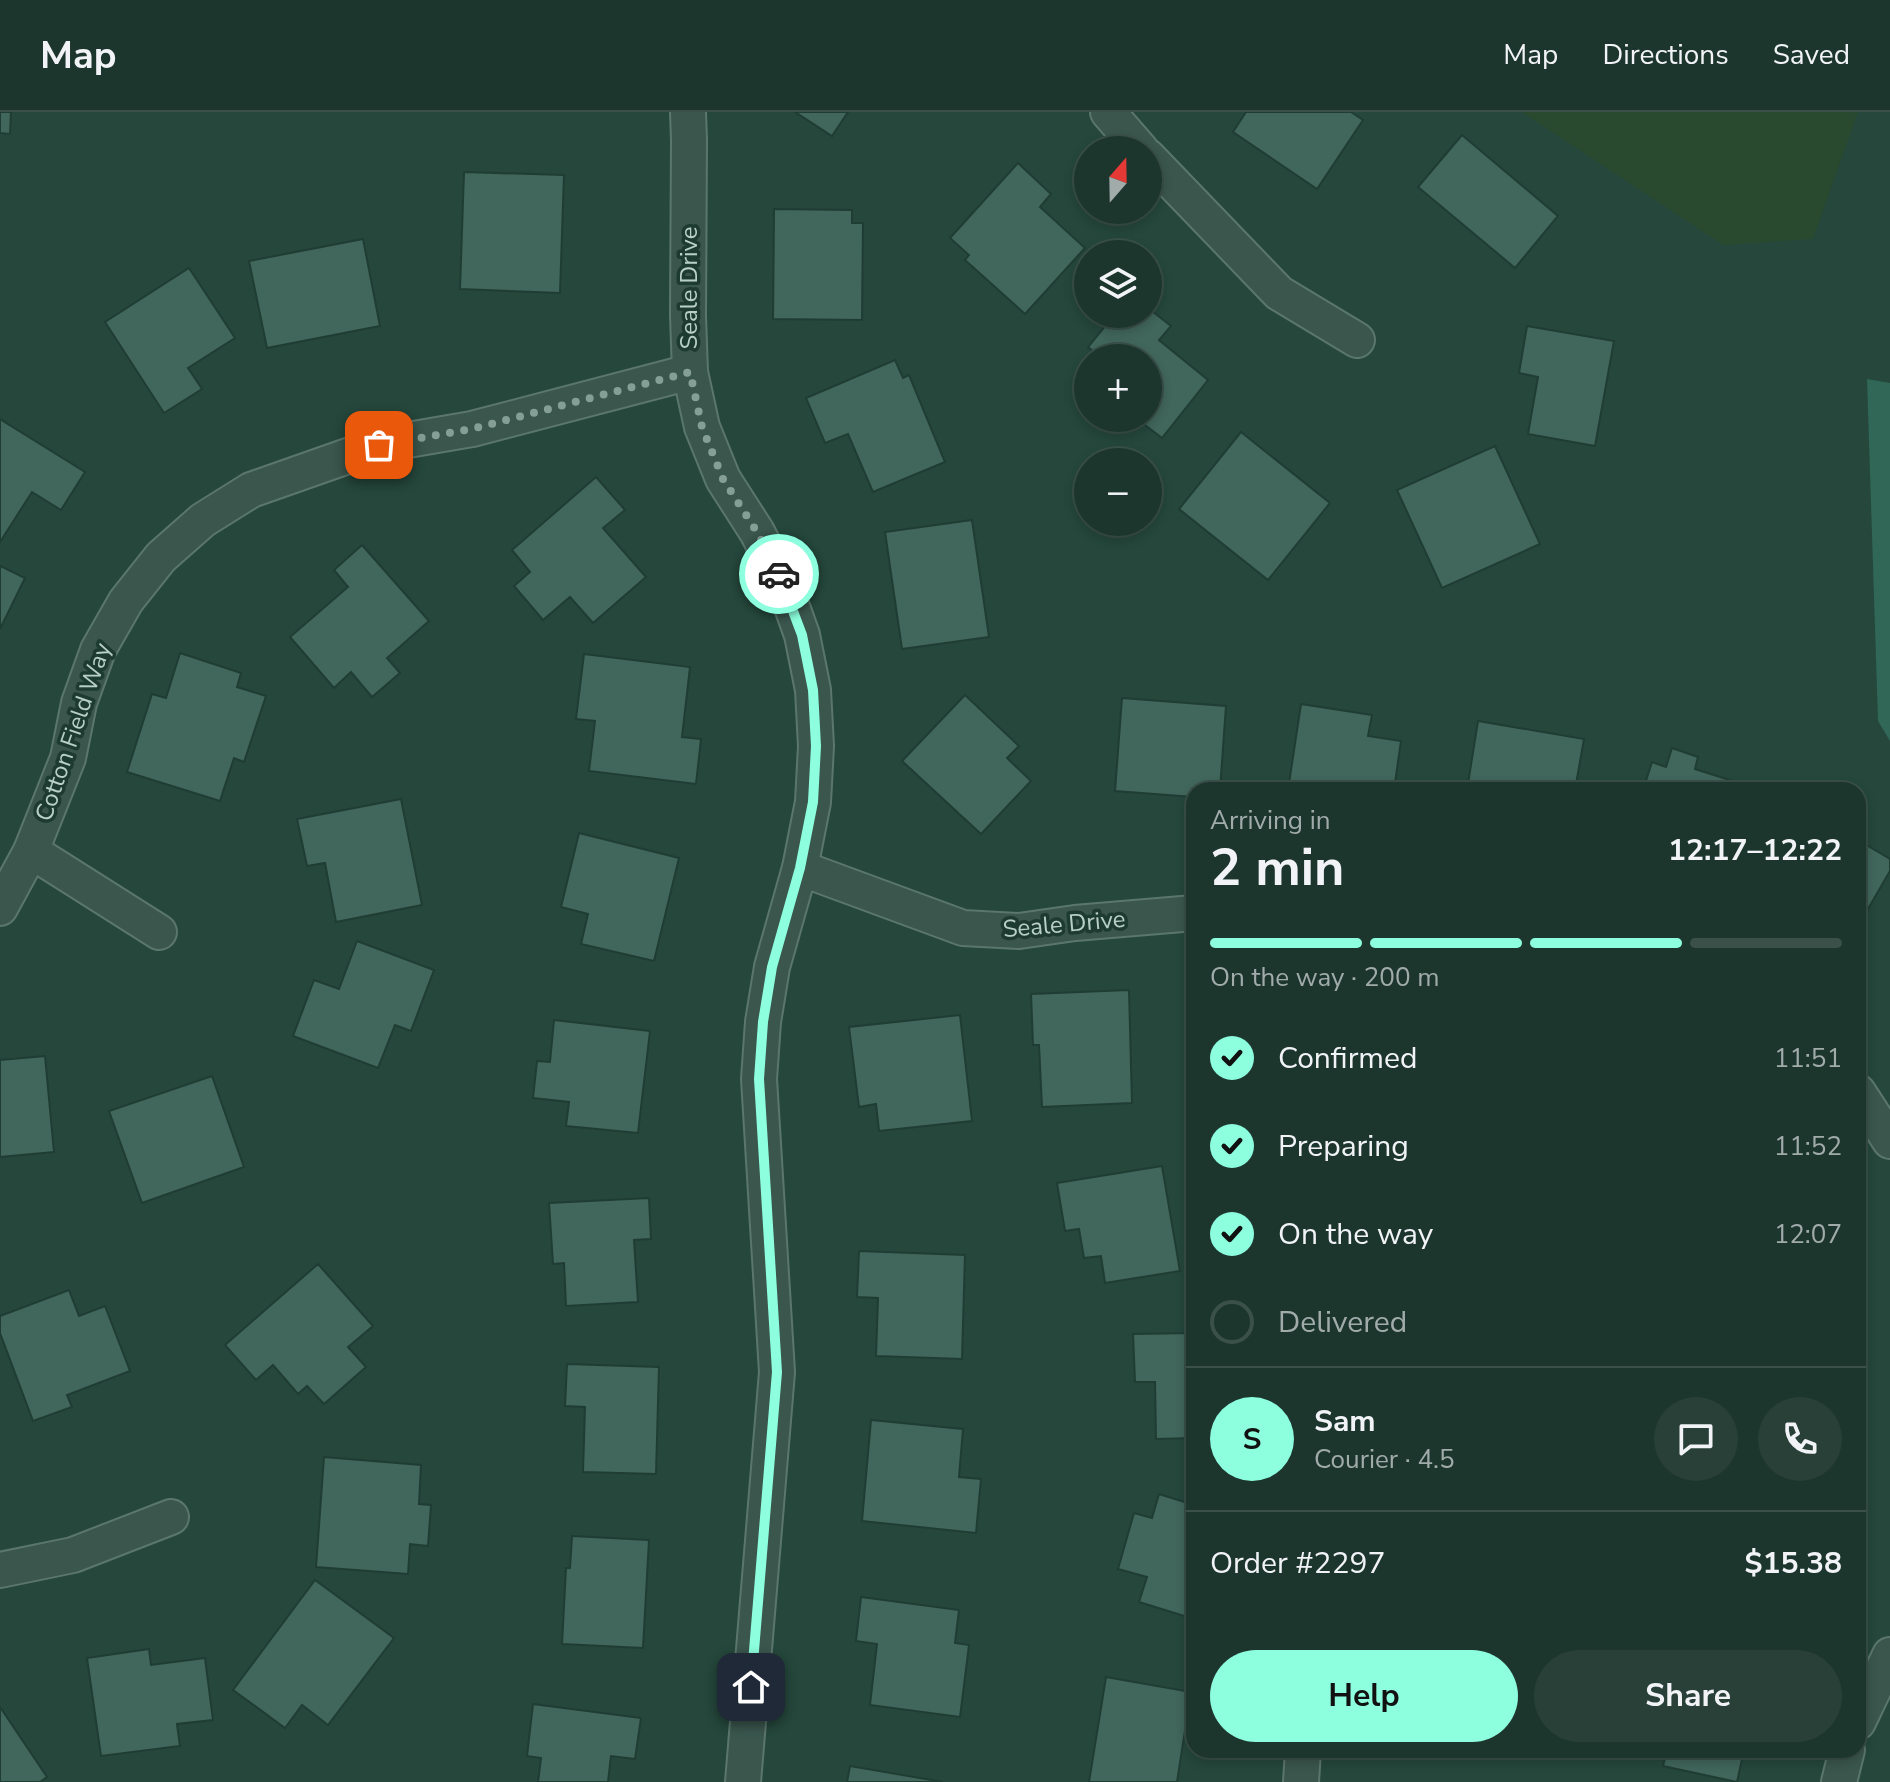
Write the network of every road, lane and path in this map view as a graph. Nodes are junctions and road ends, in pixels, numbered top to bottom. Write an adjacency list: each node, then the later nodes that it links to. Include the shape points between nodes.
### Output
1 (688, 112): 6 (street, Seale Drive)
2 (1108, 112): 3 (street)
3 (1129, 136)
4 (1162, 172): 5 (street, via 1279,293)
5 (1357, 340)
6 (690, 372): 7 (street, Cotton Field Way, via 472,429 379,445 251,490 203,520 161,557 126,601 98,650 79,703 68,758); 8 (street, Seale Drive, via 702,427 723,479 783,582 802,635 813,690 816,746 813,802)
7 (31, 851): 9 (street, Cotton Field Way); 11 (street)
8 (800, 868): 10 (street, Seale Drive, via 963,928 1019,931); 20 (street, Seale Drive, via 772,967 759,1079 777,1372)
9 (0, 908)
10 (1186, 914)
11 (159, 932)
12 (1866, 1104): 13 (street)
13 (1890, 1141)
14 (171, 1517): 15 (street, via 73,1555)
15 (0, 1570)
16 (1890, 1655): 17 (street)
17 (1866, 1705)
18 (1302, 1758): 21 (street)
19 (1845, 1758): 22 (street)
20 (743, 1782)
21 (1301, 1782)
22 (1839, 1782)

